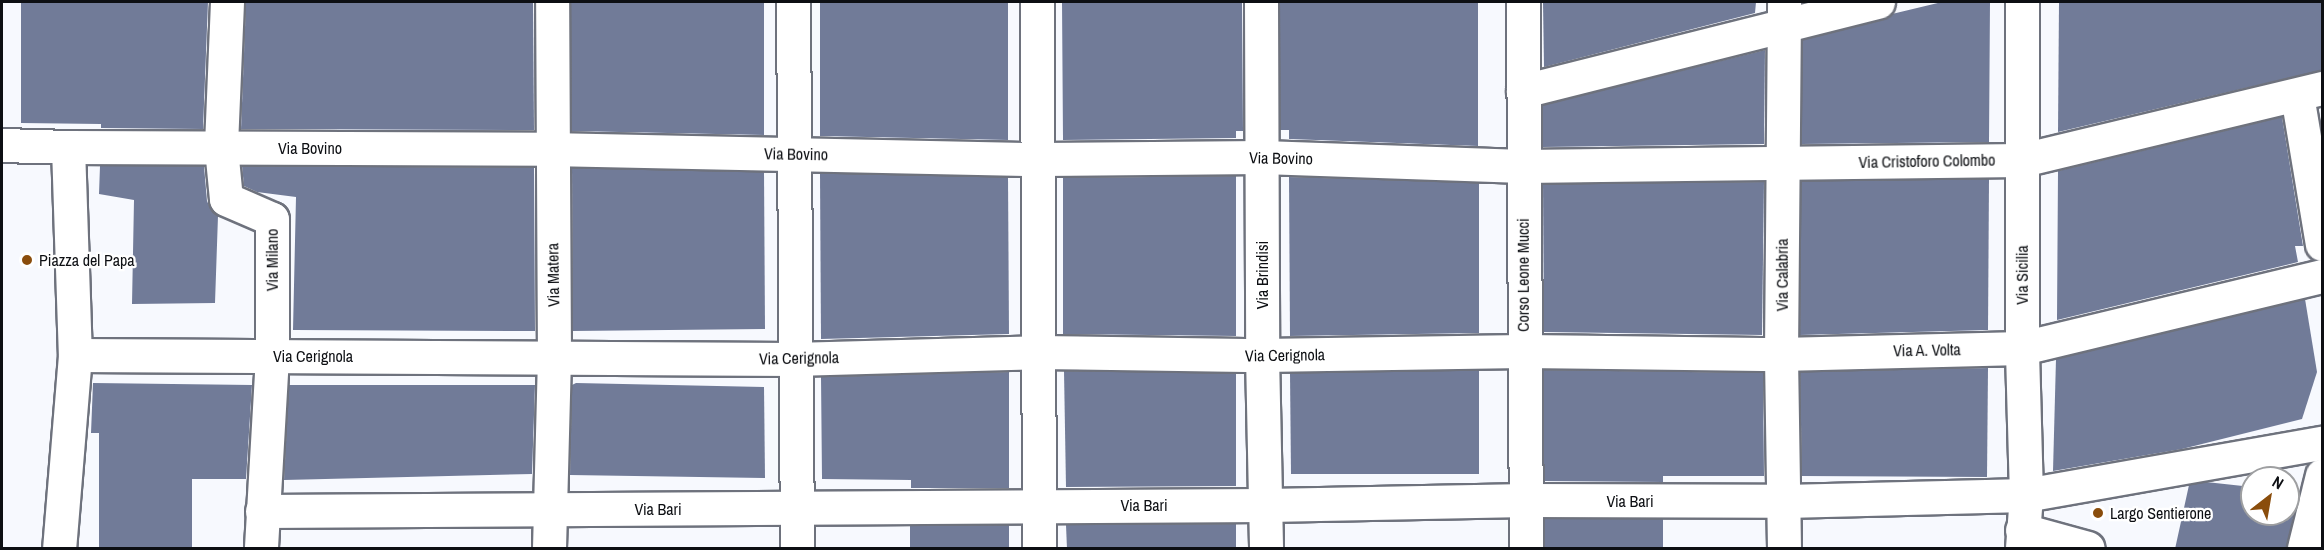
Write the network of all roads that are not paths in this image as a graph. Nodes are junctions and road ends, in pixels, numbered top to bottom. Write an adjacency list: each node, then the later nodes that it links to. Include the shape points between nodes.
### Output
1 (227, 2): 14 (street, Via Milano)
2 (552, 2): 15 (street, Via Matera)
3 (793, 2): 16 (street)
4 (1037, 2): 18 (street)
5 (1261, 2): 17 (street, Via Brindisi)
6 (1523, 2): 10 (street, Corso Leone Mucci)
7 (1878, 2): 9 (street)
8 (2022, 2): 19 (street, Via Sicilia)
9 (1784, 14): 10 (street); 20 (street, Via Calabria)
10 (1523, 91): 21 (street, Corso Leone Mucci)
11 (2310, 92): 19 (street, Via Cristoforo Colombo); 22 (street)
12 (2, 145): 13 (street, Via Bovino)
13 (68, 147): 14 (street, Via Bovino); 28 (street)
14 (221, 148): 15 (street, Via Bovino); 29 (street, Via Milano, via 226,199 272,219)
15 (551, 149): 16 (street, Via Bovino); 31 (street, Via Matera)
16 (793, 154): 18 (street, Via Bovino); 32 (street)
17 (1262, 157): 18 (street, Via Bovino); 21 (street, Via Bovino); 30 (street, Via Brindisi)
18 (1037, 159): 26 (street)
19 (2022, 160): 20 (street, Via Cristoforo Colombo); 24 (street, Via Sicilia)
20 (1783, 163): 21 (street, Via Cristoforo Colombo); 27 (street, Via Calabria)
21 (1523, 166): 25 (street, Corso Leone Mucci)
22 (2322, 244)
23 (2322, 276): 24 (street, Via A. Volta)
24 (2022, 348): 27 (street, Via A. Volta); 35 (street, Via Sicilia)
25 (1523, 351): 27 (street, Via A. Volta); 30 (street, Via Cerignola); 36 (street, Corso Leone Mucci)
26 (1037, 352): 30 (street, Via Cerignola); 32 (street, Via Cerignola); 38 (street)
27 (1781, 354): 37 (street, Via Calabria)
28 (75, 355): 29 (street, Via Cerignola); 44 (street)
29 (272, 356): 31 (street, Via Cerignola); 42 (street, Via Milano)
30 (1262, 356): 39 (street, Via Brindisi)
31 (554, 358): 32 (street, Via Cerignola); 41 (street, Via Matera)
32 (794, 359): 40 (street)
33 (2322, 443): 35 (street, Via Bari)
34 (2322, 479): 53 (street)
35 (2026, 495): 37 (street, Via Bari); 43 (street, Via Sicilia)
36 (1527, 500): 37 (street, Via Bari); 39 (street, Via Bari); 50 (street, Corso Leone Mucci)
37 (1785, 501): 51 (street, Via Calabria)
38 (1040, 505): 39 (street, Via Bari); 40 (street, Via Bari); 48 (street)
39 (1267, 505): 49 (street, Via Brindisi)
40 (798, 508): 41 (street, Via Bari); 47 (street)
41 (549, 509): 42 (street, Via Bari); 46 (street, Via Matera)
42 (262, 511): 45 (street, Via Milano)
43 (2022, 539): 52 (street)
44 (59, 549)
45 (261, 549)
46 (549, 549)
47 (797, 549)
48 (1040, 549)
49 (1266, 549)
50 (1526, 549)
51 (1784, 549)
52 (2088, 549)
53 (2304, 549)

